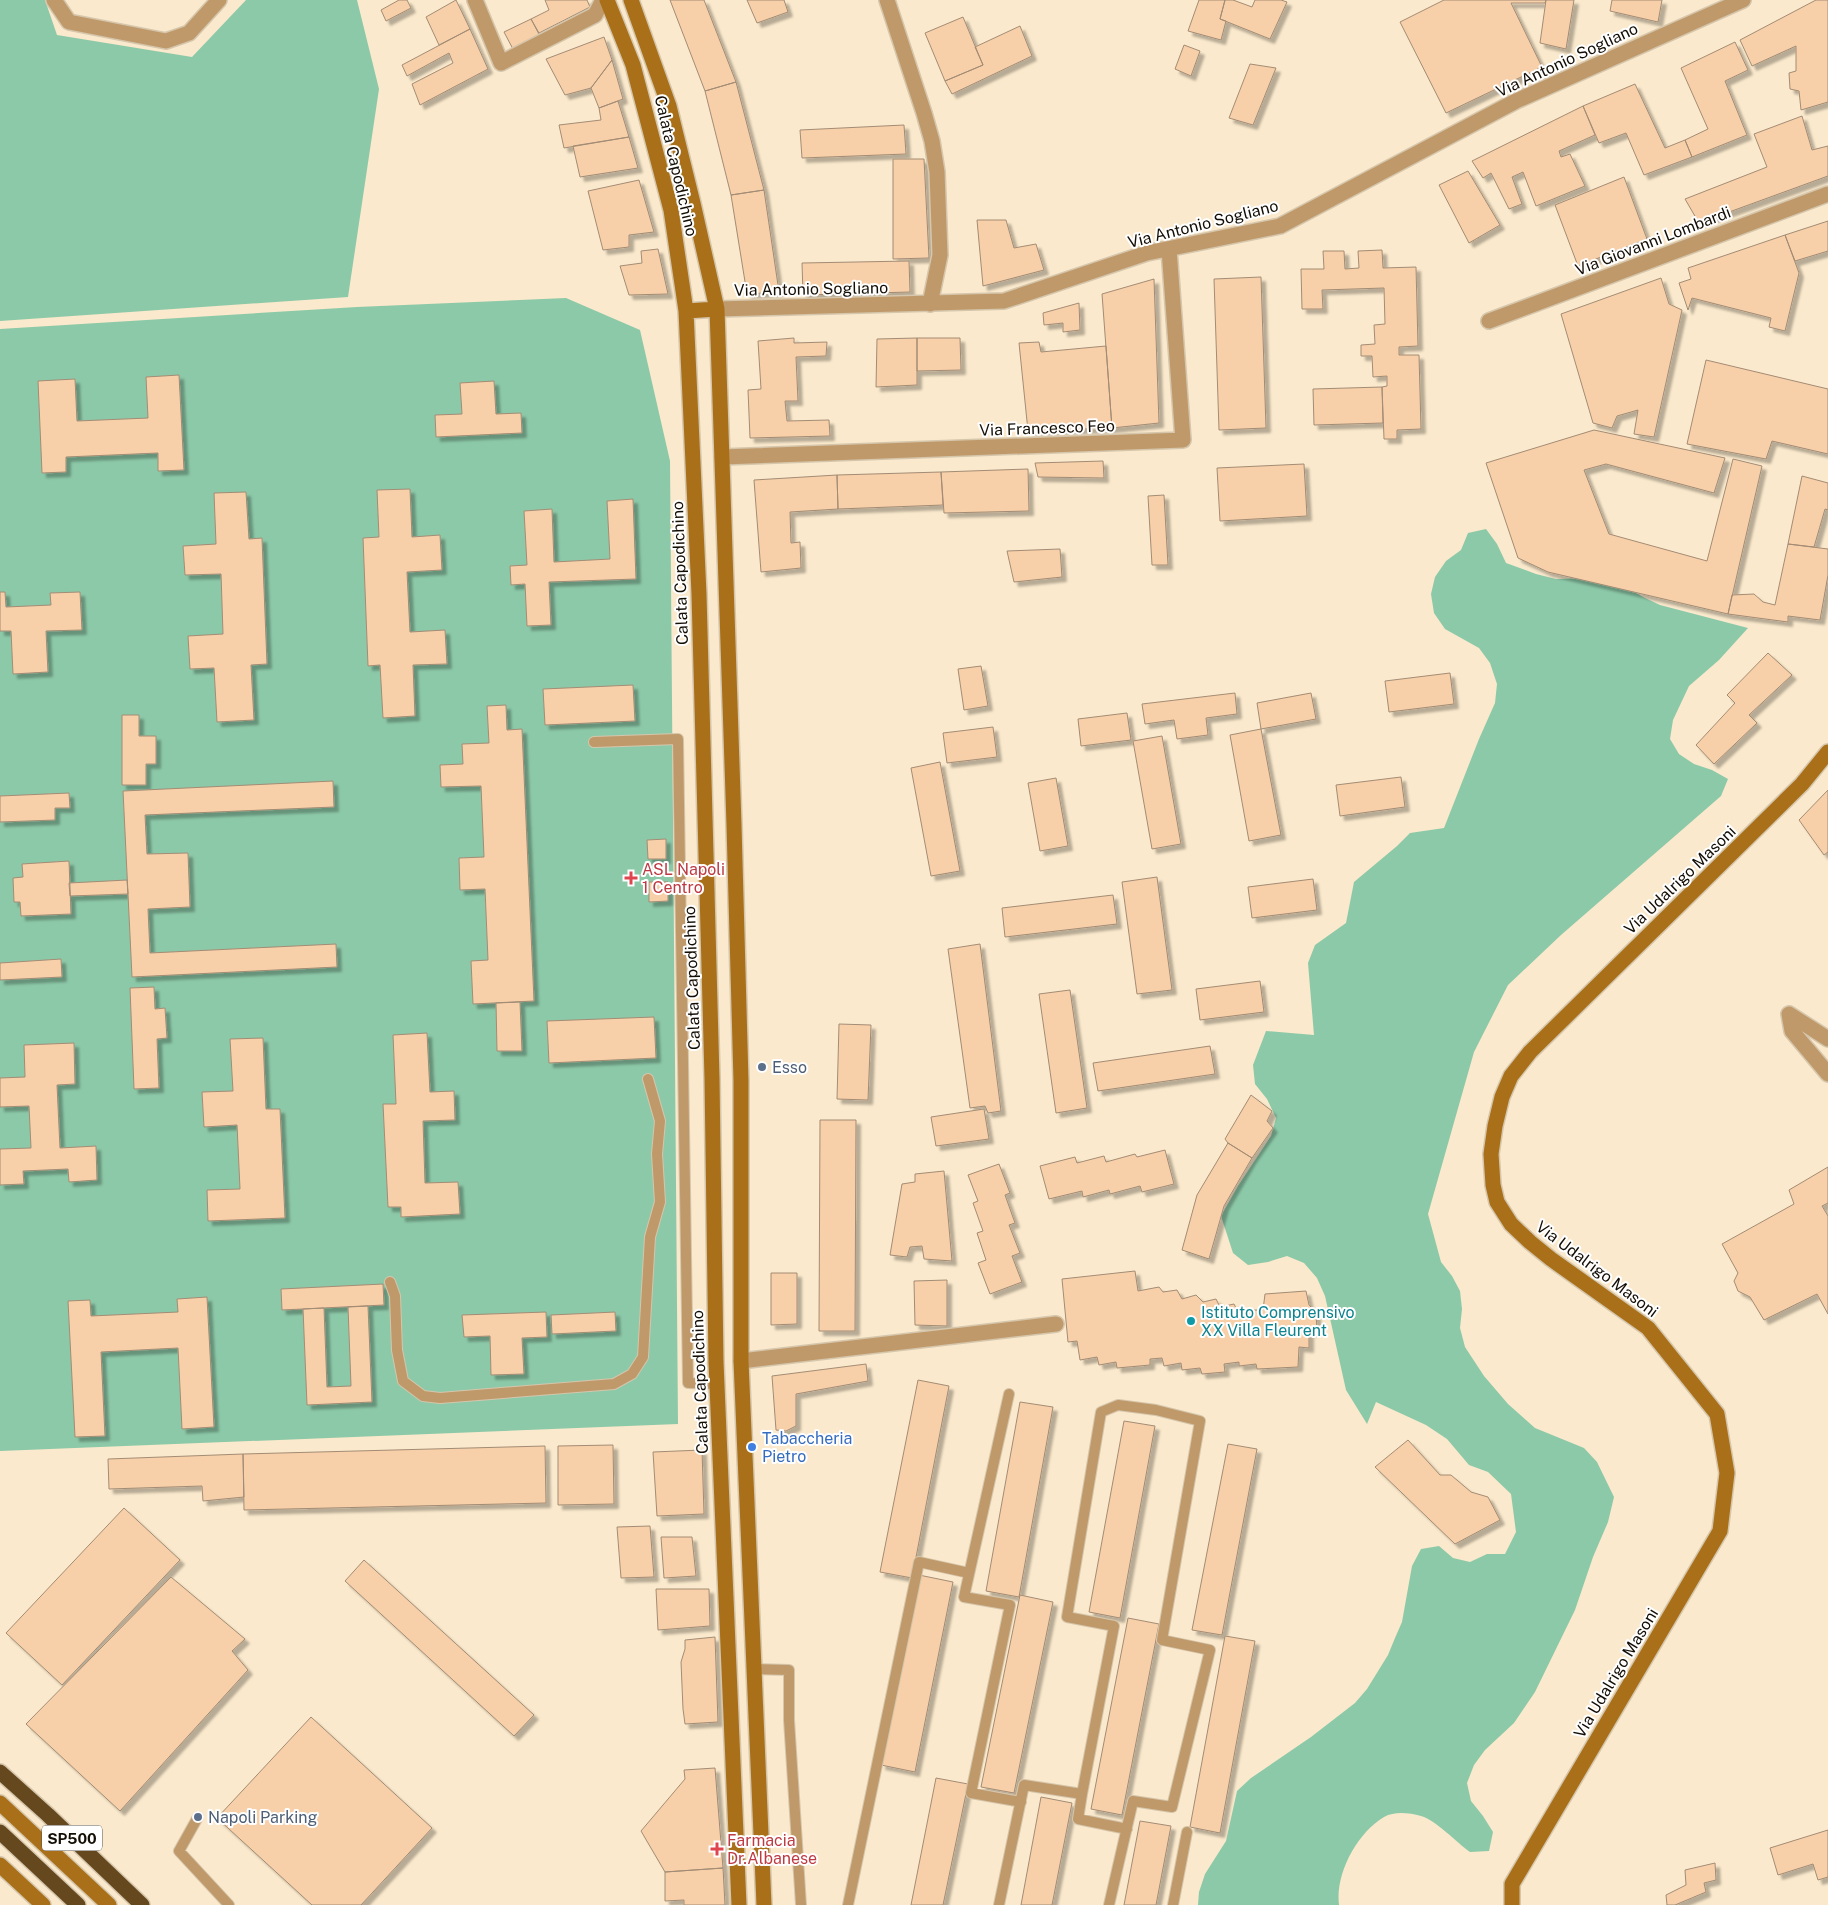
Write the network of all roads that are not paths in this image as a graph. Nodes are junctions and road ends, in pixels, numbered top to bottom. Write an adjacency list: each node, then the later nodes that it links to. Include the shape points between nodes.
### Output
1 (54, 0): 2 (street, via 69,22 166,41 189,33)
2 (219, 0)
3 (475, 0): 4 (street, via 502,63 595,15)
4 (605, 0): 12 (main road, Calata Capodichino, via 633,65 671,210)
5 (631, 0): 11 (main road, Calata Capodichino, via 669,106)
6 (887, 0): 10 (street, via 924,113 937,172 940,255)
7 (1743, 0): 9 (street, Via Antonio Sogliano, via 1516,102 1280,226)
8 (1828, 194): 13 (street, Via Giovanni Lombardi)
9 (1169, 249): 10 (street, Via Antonio Sogliano, via 1004,301); 14 (street, Via Francesco Feo, via 1183,440)
10 (930, 304): 11 (street, Via Antonio Sogliano)
11 (717, 309): 12 (main road, Via Antonio Sogliano); 14 (main road, Calata Capodichino)
12 (686, 311): 23 (main road, Calata Capodichino, via 699,604)
13 (1489, 321)
14 (722, 457): 22 (main road, Calata Capodichino, via 741,1081)
15 (594, 742): 24 (lane, via 678,740 688,1383)
16 (1828, 752): 49 (main road, Via Udalrigo Masoni, via 1802,784 1530,1052 1510,1076 1502,1097 1491,1154 1497,1202 1511,1224 1530,1242 1648,1328 1717,1414 1727,1473 1720,1531 1512,1884)
17 (1828, 1040): 18 (street, via 1789,1014 1792,1031)
18 (1828, 1074)
19 (648, 1079): 20 (lane, via 660,1121 657,1154 660,1202 650,1237 643,1357 632,1374 614,1384 440,1398 423,1396 403,1381 397,1350 396,1296)
20 (390, 1282)
21 (1056, 1324): 22 (street)
22 (741, 1361): 23 (main road); 27 (main road, Calata Capodichino)
23 (716, 1362): 24 (main road, Calata Capodichino)
24 (717, 1384): 42 (main road, Calata Capodichino)
25 (1009, 1394): 26 (lane)
26 (969, 1573): 31 (lane, via 964,1597 1010,1605 971,1793); 45 (lane, via 919,1562)
27 (755, 1669): 43 (main road, Calata Capodichino); 44 (lane, via 789,1670 789,1720)
28 (0, 1772): 40 (highway, SP500)
29 (1082, 1794): 31 (lane, via 1024,1784); 33 (lane, via 1078,1819); 33 (lane, via 1114,1626 1067,1617 1101,1412 1118,1405 1200,1421 1162,1640 1210,1650 1172,1807 1133,1801)
30 (0, 1802): 39 (main road)
31 (1020, 1802): 46 (lane)
32 (198, 1817): 41 (lane, via 179,1851)
33 (1126, 1829): 47 (lane)
34 (0, 1832): 38 (highway, SP500)
35 (1187, 1832): 48 (lane)
36 (0, 1865): 37 (main road)
37 (43, 1905)
38 (78, 1905)
39 (109, 1905)
40 (142, 1905)
41 (230, 1905)
42 (739, 1905)
43 (764, 1905)
44 (801, 1905)
45 (848, 1905)
46 (999, 1905)
47 (1110, 1905)
48 (1173, 1905)
49 (1512, 1905)

